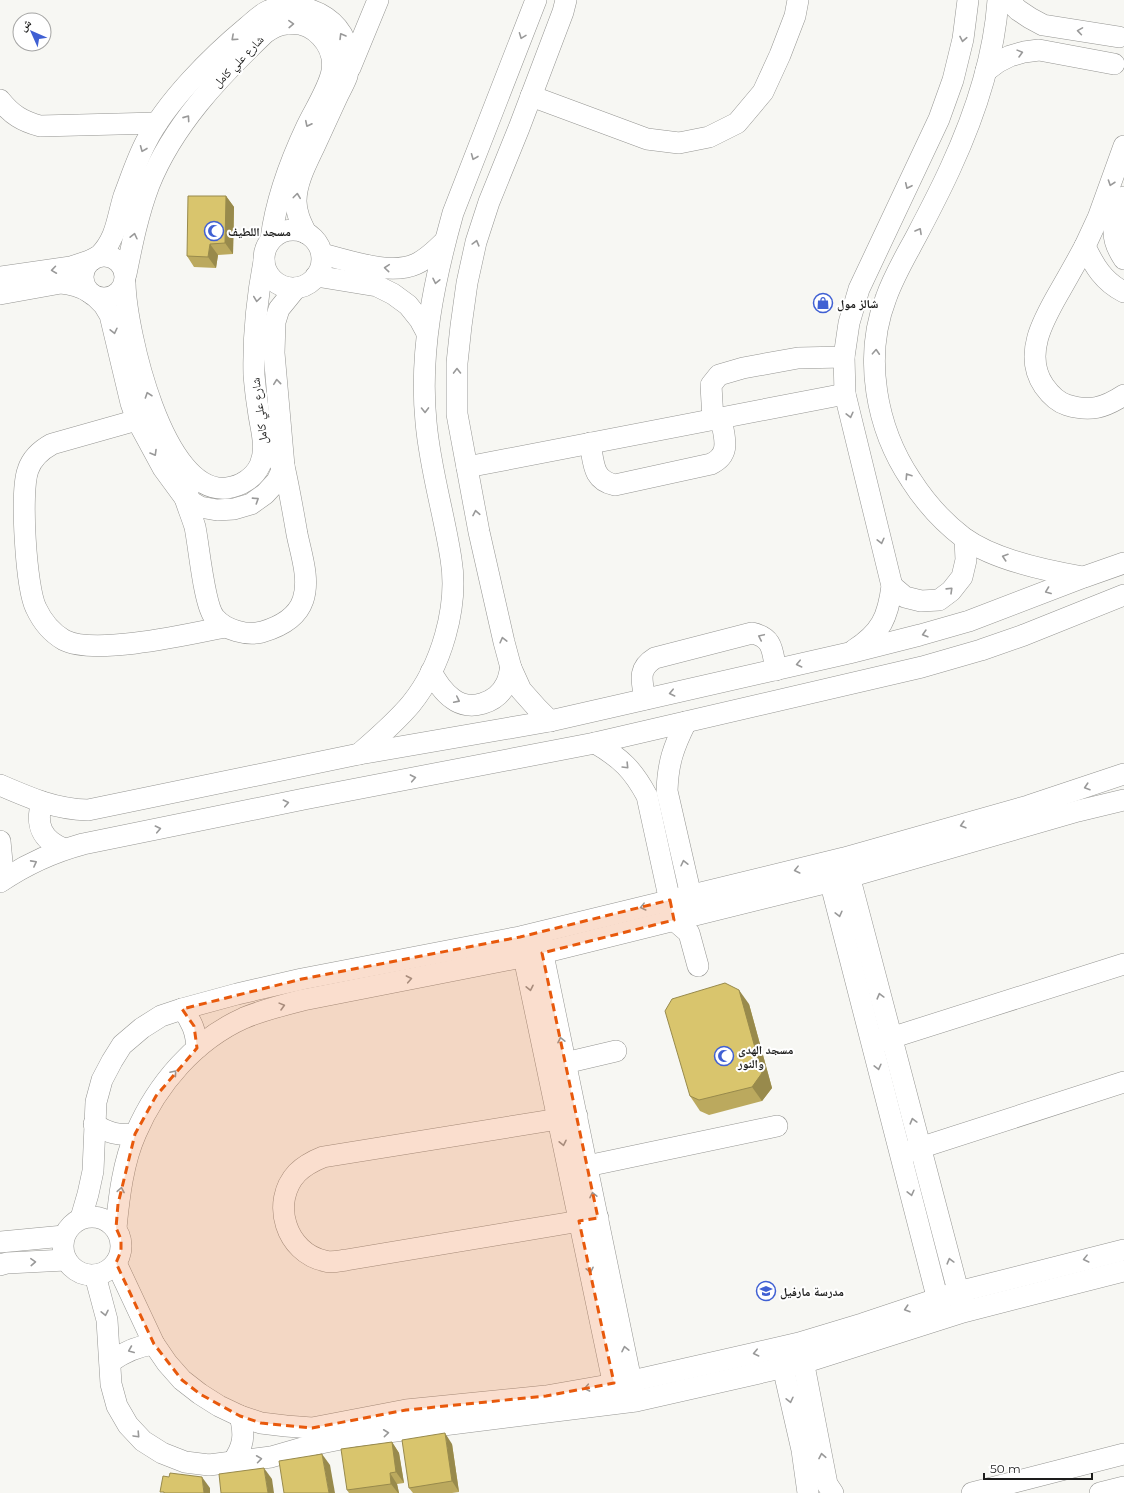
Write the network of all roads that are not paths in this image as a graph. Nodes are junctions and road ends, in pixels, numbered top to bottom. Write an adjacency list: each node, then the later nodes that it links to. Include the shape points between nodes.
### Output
1 (378, 0): 12 (street, شارع علي كامل)
2 (536, 0): 15 (street, one-way to 15)
3 (566, 0): 13 (street)
4 (798, 0): 13 (street, via 795,16 763,92 737,123 709,137 679,143 647,139)
5 (968, 0): 19 (street, one-way to 19, via 963,39 953,80)
6 (998, 0): 11 (street, via 994,39)
7 (1008, 0): 9 (street, one-way to 7, via 1043,25 1018,10)
8 (265, 16): 12 (street, شارع علي كامل, via 275,26 300,24 312,28 329,47); 16 (street, شارع علي كامل, one-way to 16, via 231,40 203,68); 33 (street, شارع علي كامل, one-way to 8, via 140,212 161,160 187,116)
9 (1121, 35): 10 (street, via 1113,50)
10 (1119, 70): 11 (street, one-way to 10, via 1010,56 1039,50)
11 (986, 71): 20 (street, via 973,116)
12 (339, 74): 23 (street, شارع علي كامل, one-way to 12, via 297,212 297,190); 24 (street, شارع علي كامل, one-way to 24, via 319,102 300,140 284,180)
13 (531, 96): 17 (street)
14 (0, 100): 16 (street, via 11,113 25,122 40,126)
15 (490, 117): 17 (street); 25 (street, one-way to 25, via 453,213)
16 (157, 123): 28 (street, شارع علي كامل, one-way to 28, via 146,142 127,190 112,240)
17 (519, 128): 47 (street, one-way to 17, via 457,414 457,363 465,297 476,242)
18 (1124, 146): 22 (street, one-way to 22)
19 (922, 157): 20 (street); 39 (street, one-way to 39, via 859,289 848,323)
20 (950, 169): 50 (street, one-way to 20, via 942,519 905,471 891,444 881,416 874,376 877,333 885,298)
21 (1124, 197): 22 (street)
22 (1106, 222): 26 (street); 29 (street)
23 (306, 233): 24 (street, via 294,229 282,231); 27 (street, via 317,241)
24 (271, 238): 30 (street, via 265,249)
25 (445, 241): 27 (street, one-way to 27, via 415,264 397,269 381,268); 38 (street, one-way to 38)
26 (1086, 246): 35 (street, via 1092,263 1103,277); 41 (street, via 1043,321 1037,341 1035,362 1039,379 1049,393 1063,404 1080,409 1098,408)
27 (322, 254): 31 (street, via 321,266)
28 (96, 258): 32 (street, one-way to 32, via 71,267); 33 (street, via 108,256 117,259 123,266); 37 (street, via 86,267 83,275 84,284)
29 (1124, 258)
30 (264, 260): 34 (street, via 267,272 274,281 284,287); 45 (street, شارع علي كامل, one-way to 45, via 256,304 254,368)
31 (316, 276): 34 (street, via 307,284); 38 (street, via 377,286 394,294 412,310)
32 (0, 277)
33 (125, 278): 37 (street, via 121,291 114,296 105,298); 48 (street, شارع علي كامل, one-way to 33, via 176,453 149,398 126,308)
34 (296, 288): 46 (street, شارع علي كامل, one-way to 34, via 274,353 275,322 279,309)
35 (1124, 292)
36 (0, 294): 37 (street, via 61,283 76,285)
37 (93, 294): 43 (street, one-way to 43, via 110,315)
38 (427, 333): 58 (street, one-way to 58, via 424,371 426,422 432,469 452,560 453,599 440,653)
39 (844, 357): 40 (street); 42 (street, via 798,358 719,375 711,385)
40 (845, 394): 42 (street); 53 (street, one-way to 53)
41 (1124, 395)
42 (717, 419): 44 (street); 44 (street, via 725,446 718,460 711,464 615,485 607,483 596,473)
43 (137, 420): 49 (street, one-way to 49, via 163,468); 55 (street, via 52,444 41,450 33,460 25,482 24,519 26,556 35,608 54,633 64,640 77,644 107,645 160,640)
44 (590, 443): 47 (street)
45 (263, 455): 46 (street); 48 (street, شارع علي كامل, via 252,476 243,483 221,489)
46 (284, 466): 49 (street, one-way to 46, via 200,507 217,510 251,504 277,481); 55 (street, شارع علي كامل, via 305,574 306,588 303,601 296,614 280,626 260,633 239,632)
47 (466, 467): 57 (street, one-way to 47, via 492,594)
48 (199, 482): 49 (street)
49 (185, 498): 55 (street, via 195,526 208,599 214,617)
50 (965, 539): 52 (street, one-way to 50, via 1052,572 1015,561 994,554); 53 (street, one-way to 50, via 905,597 921,602 939,600 962,577 966,560)
51 (1124, 563): 52 (street)
52 (1084, 577): 56 (street, one-way to 56, via 968,621)
53 (892, 586): 56 (street, via 889,606 880,625 867,641)
54 (1124, 594): 61 (street, via 981,650 922,668)
55 (226, 627)
56 (849, 652): 59 (street, one-way to 59)
57 (511, 668): 58 (street, one-way to 57, via 453,700 469,705 482,704 496,697 506,684); 62 (street, via 521,690)
58 (431, 672): 65 (street, via 412,703 389,728)
59 (768, 672): 60 (street, one-way to 60); 60 (street, one-way to 60, via 771,645 760,635 752,634 654,658 643,669 641,677); 61 (street)
60 (645, 699): 62 (street)
61 (765, 704): 63 (street)
62 (550, 720): 65 (street)
63 (686, 722): 64 (street); 74 (street, one-way to 63, via 667,792 671,755)
64 (595, 743): 71 (street, one-way to 64, via 304,799); 74 (street, one-way to 74, via 626,765 647,796)
65 (359, 754): 69 (street, via 88,810 57,807)
66 (1124, 774): 72 (street, one-way to 72)
67 (0, 785): 69 (street)
68 (1124, 800): 72 (street)
69 (42, 802): 71 (street, via 39,816 42,831 55,846)
70 (0, 841): 73 (street)
71 (64, 849): 73 (street, one-way to 71, via 42,858)
72 (838, 870): 74 (street); 80 (street)
73 (1, 882)
74 (684, 913): 75 (street, one-way to 75); 76 (street); 78 (street)
75 (529, 934): 76 (street); 79 (street, via 302,979)
76 (533, 955): 81 (street, one-way to 76, via 244,1018 266,1010 303,1000); 83 (street, one-way to 76); 85 (street, one-way to 85)
77 (1124, 964): 80 (street)
78 (698, 966)
79 (182, 1009): 81 (street, via 194,1026); 86 (street, via 154,1020 122,1045 102,1080)
80 (882, 1041): 89 (street, one-way to 80); 90 (street, one-way to 90)
81 (197, 1048): 88 (street, one-way to 81, via 156,1096)
82 (616, 1051): 83 (street)
83 (565, 1063): 85 (street)
84 (1124, 1082): 89 (street)
85 (567, 1118): 91 (street); 93 (street, one-way to 93); 93 (street, via 323,1157 308,1163 296,1174 288,1187 284,1202 284,1218 289,1233 298,1246 311,1256 326,1262)
86 (94, 1124): 88 (street, via 114,1134); 92 (street, via 93,1171)
87 (777, 1126): 91 (street)
88 (135, 1134): 94 (street, one-way to 88, via 123,1180)
89 (920, 1147): 90 (street); 103 (street, one-way to 89)
90 (901, 1154): 104 (street, one-way to 104)
91 (587, 1166): 93 (street, one-way to 91)
92 (81, 1218): 94 (street, via 94,1216 106,1220); 95 (street, via 71,1225)
93 (588, 1220): 112 (street)
94 (116, 1228): 99 (street, via 121,1240)
95 (64, 1236): 96 (street); 98 (street, via 62,1248)
96 (0, 1242)
97 (1124, 1250): 103 (street, one-way to 103)
98 (66, 1260): 100 (street, one-way to 98); 102 (street, via 74,1269 84,1274)
99 (116, 1263): 102 (street, via 107,1271); 107 (street)
100 (0, 1265)
101 (1124, 1271): 105 (street)
102 (95, 1275): 109 (street, one-way to 109, via 107,1320)
103 (958, 1292): 104 (street); 105 (street)
104 (940, 1309): 105 (street); 106 (street, one-way to 106, via 862,1324); 110 (street)
105 (963, 1312)
106 (799, 1343): 108 (street); 110 (street)
107 (154, 1344): 109 (street, one-way to 109, via 131,1349); 114 (street, via 166,1363 182,1380 219,1406)
108 (779, 1348): 111 (street); 112 (street, one-way to 112)
109 (110, 1362): 116 (street, one-way to 116, via 111,1384 117,1406 128,1425 143,1441 162,1453 185,1462 209,1465)
110 (803, 1363): 111 (street); 119 (street, one-way to 110, via 827,1484)
111 (783, 1368): 113 (street); 118 (street, one-way to 118, via 802,1450)
112 (623, 1382): 113 (street); 114 (street, one-way to 114, via 546,1396 406,1410 312,1428 261,1423)
113 (627, 1403): 116 (street, one-way to 113, via 271,1457 356,1436)
114 (240, 1416): 116 (street, via 243,1440)
115 (1124, 1454): 120 (street)
116 (232, 1463)
117 (1124, 1487): 121 (street)
118 (808, 1493)
119 (833, 1493)
120 (972, 1493)
121 (1100, 1493)

